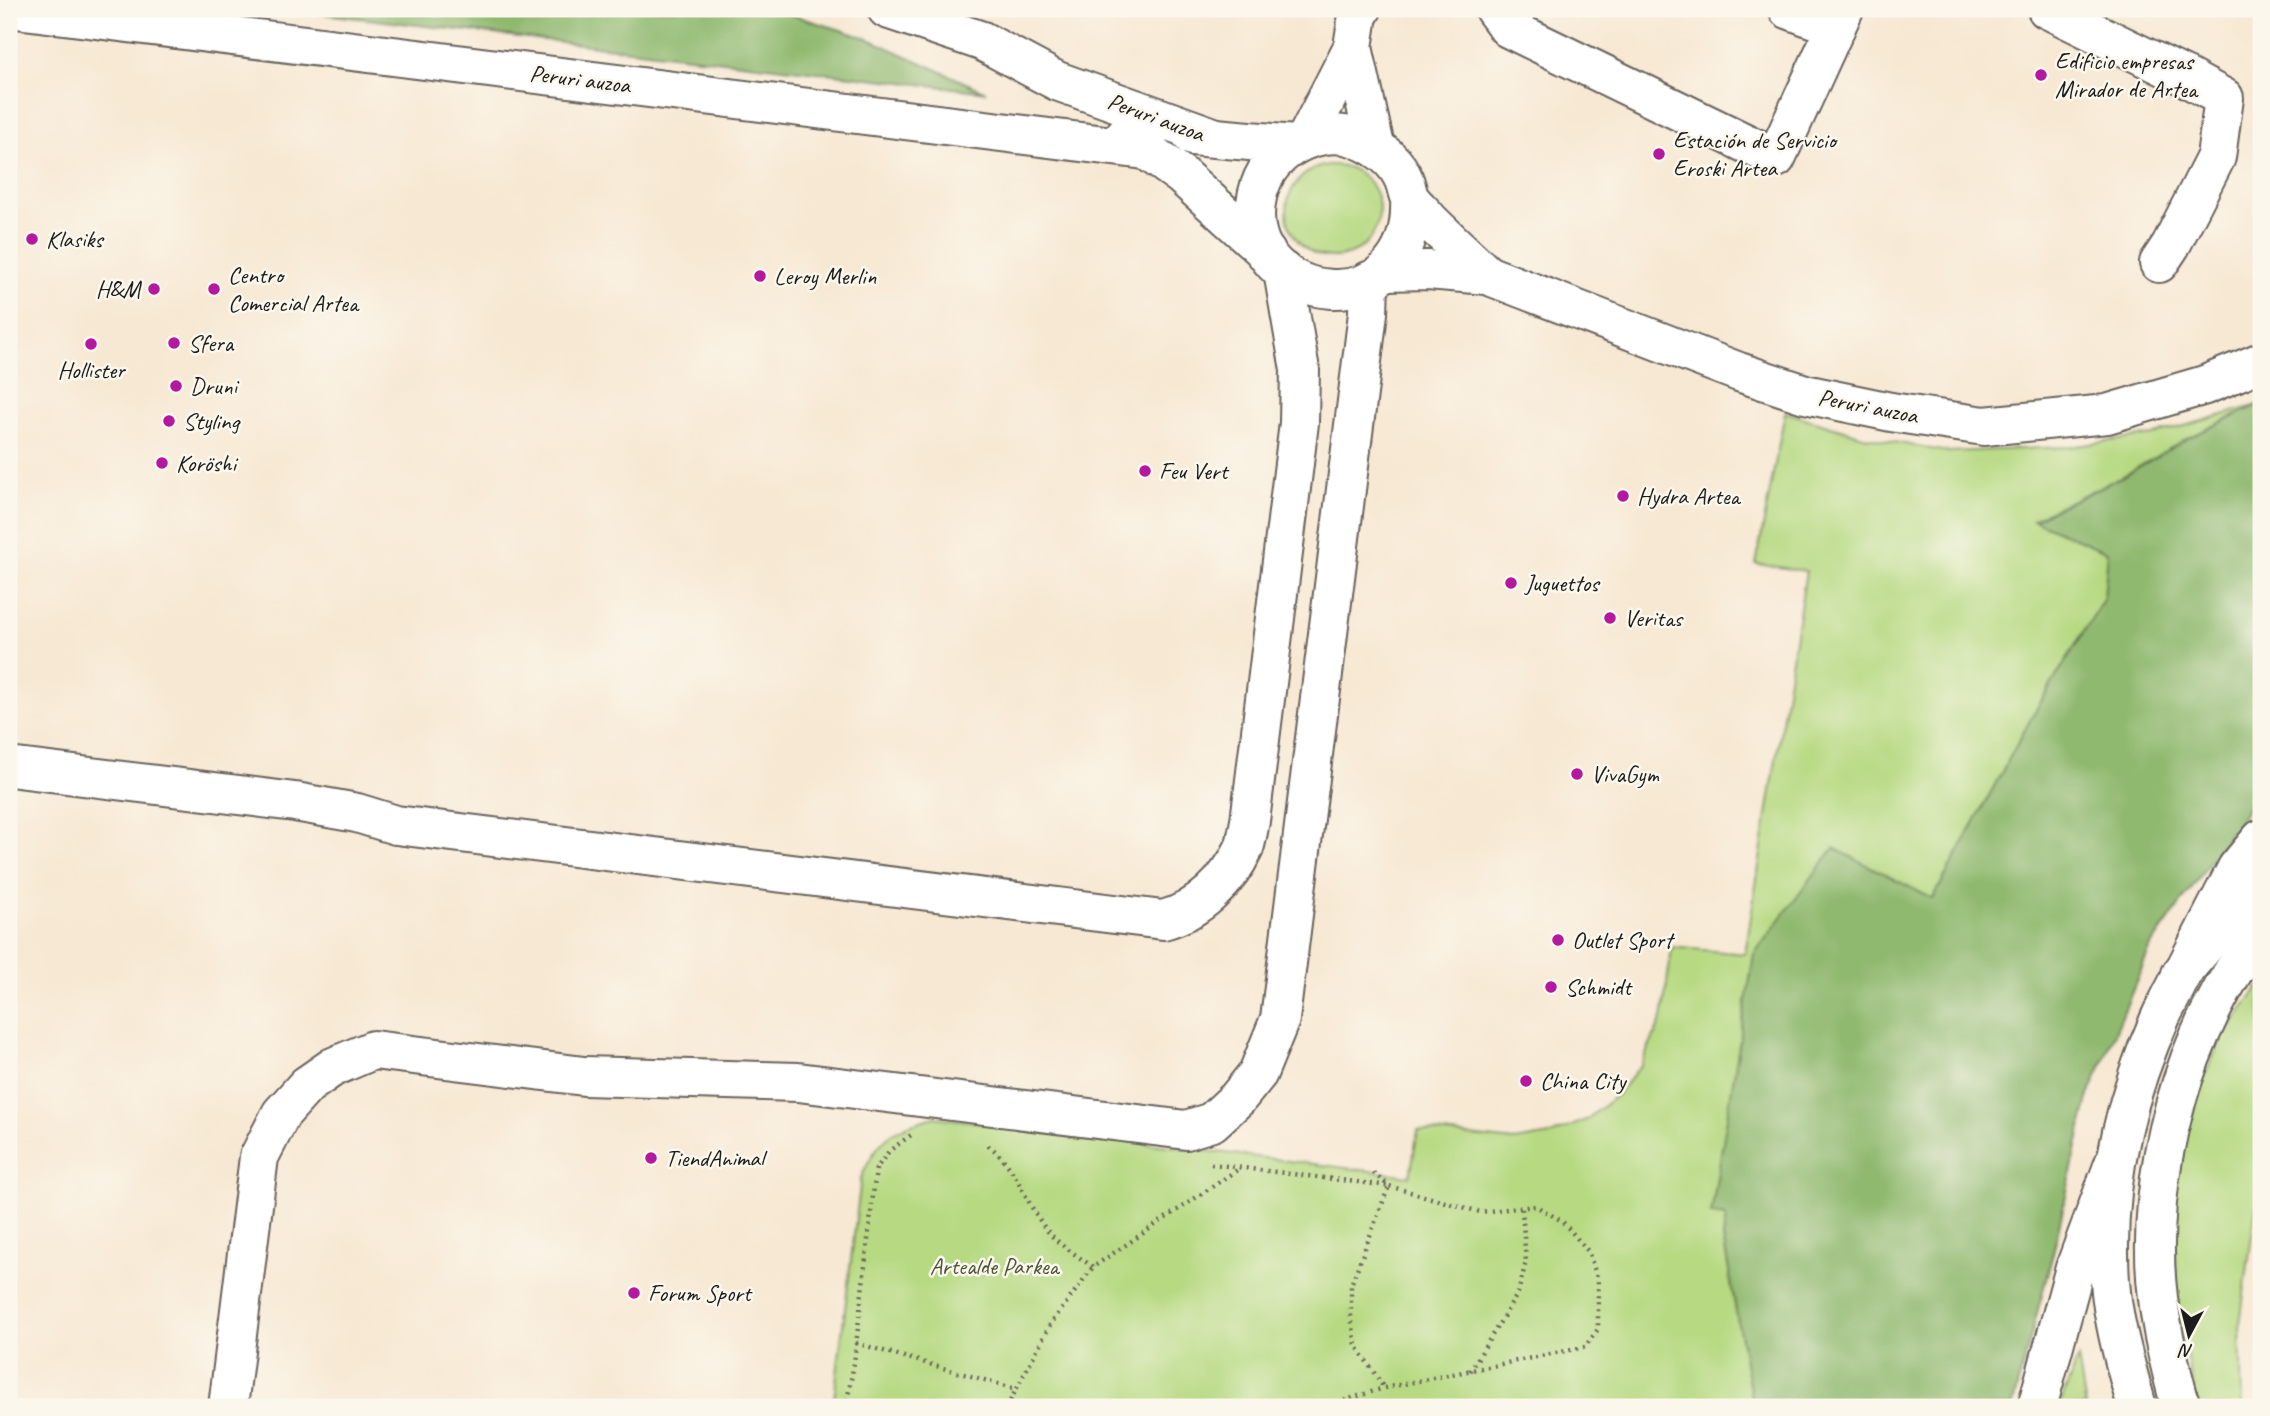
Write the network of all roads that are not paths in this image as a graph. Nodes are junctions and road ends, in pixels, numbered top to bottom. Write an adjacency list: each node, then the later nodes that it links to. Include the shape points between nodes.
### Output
1 (16, 9): 13 (main road, Peruri auzoa)
2 (887, 9): 9 (main road, Peruri auzoa, via 982,41)
3 (1362, 9): 8 (main road)
4 (1494, 9): 7 (main road, via 1508,28 1776,158)
5 (1788, 9): 7 (main road)
6 (2047, 9): 16 (main road, via 2224,98 2216,157)
7 (1840, 18)
8 (1353, 47): 11 (main road); 12 (main road)
9 (1058, 81): 10 (main road, Peruri auzoa); 13 (main road, Peruri auzoa)
10 (1216, 138): 11 (main road, Peruri auzoa); 13 (main road, Peruri auzoa, via 1169,134 1154,138)
11 (1301, 142): 12 (main road, via 1329,134); 15 (main road, via 1278,156 1258,192 1258,232)
12 (1375, 146): 14 (main road, via 1404,178)
13 (1145, 150): 15 (main road, Peruri auzoa, via 1181,175)
14 (1410, 199): 17 (main road, Peruri auzoa); 18 (main road, via 1407,238 1398,256)
15 (1274, 262): 18 (main road, via 1298,282 1315,288 1352,288); 20 (main road, via 1300,370 1299,423 1250,821 1244,847 1229,873 1216,889 1175,917 1163,920 396,825 295,802)
16 (2159, 263)
17 (1487, 275): 18 (main road, Peruri auzoa, via 1428,270); 19 (main road, Peruri auzoa, via 1805,394 1984,426 2107,414 2205,385)
18 (1377, 276): 26 (main road, via 1368,313 1280,1019 1258,1073 1237,1099 1212,1122 1186,1130 798,1082 584,1076 373,1050 333,1067 307,1085 281,1114 259,1157)
19 (2261, 362)
20 (9, 766)
21 (2261, 839): 24 (main road, via 2236,868)
22 (2261, 879): 24 (main road)
23 (2261, 933): 29 (main road, via 2221,991 2196,1043 2176,1100 2164,1158 2156,1215 2157,1296)
24 (2181, 974): 25 (main road, via 2151,1038)
25 (2115, 1161): 27 (main road, via 2075,1268); 28 (main road, via 2110,1281)
26 (228, 1407)
27 (2037, 1407)
28 (2137, 1407)
29 (2181, 1407)

